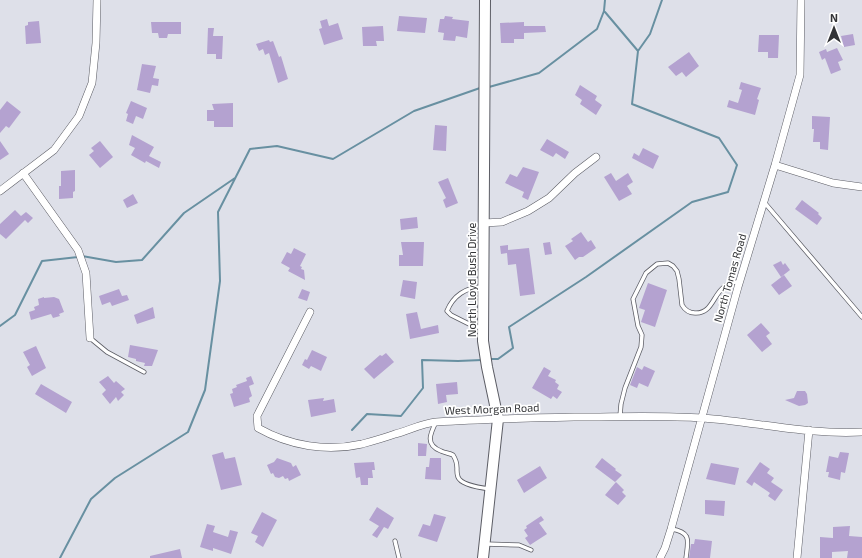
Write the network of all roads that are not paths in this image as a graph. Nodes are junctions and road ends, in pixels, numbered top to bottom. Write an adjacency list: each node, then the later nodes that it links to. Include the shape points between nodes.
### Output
1 (97, 0): 6 (street, via 92,82 79,116 54,150)
2 (485, 0): 10 (street, North Lloyd Bush Drive)
3 (801, 0): 5 (street, North Tomas Road, via 800,75)
4 (596, 157): 10 (street, via 549,198 528,211 502,222)
5 (775, 165): 7 (street, via 833,183); 9 (street, North Tomas Road)
6 (23, 173): 8 (street); 16 (street, via 78,250 86,273)
7 (862, 187)
8 (0, 191)
9 (764, 201): 11 (street, North Tomas Road); 14 (lane)
10 (484, 223): 12 (street, North Lloyd Bush Drive)
11 (740, 281): 18 (lane, via 724,287 702,313 692,313 682,305 679,279 673,266 668,263 657,264 646,273 633,299 642,335 641,347 625,388); 19 (street, North Tomas Road)
12 (483, 287): 15 (street, North Lloyd Bush Drive); 15 (lane, via 474,287 462,292 447,311 450,316 475,327)
13 (310, 312): 21 (street, West Morgan Road, via 257,416 258,428 298,445 343,447 362,444)
14 (862, 317)
15 (483, 327): 20 (street, North Lloyd Bush Drive, via 485,355)
16 (90, 338): 17 (lane, via 107,352)
17 (144, 372)
18 (620, 416): 19 (street, West Morgan Road); 20 (street, West Morgan Road)
19 (703, 418): 22 (street, West Morgan Road); 25 (street, North Tomas Road)
20 (498, 419): 21 (street, West Morgan Road); 24 (street, North Lloyd Bush Drive)
21 (436, 422): 24 (lane, via 430,440 434,447 453,455 461,481)
22 (809, 430): 23 (street, West Morgan Road); 33 (street)
23 (862, 432)
24 (491, 490): 27 (street, North Lloyd Bush Drive)
25 (671, 529): 31 (street, North Tomas Road, via 666,548); 32 (lane, via 681,530 686,535)
26 (395, 541): 29 (lane)
27 (485, 544): 28 (lane, via 519,545); 30 (street, North Lloyd Bush Drive)
28 (531, 550)
29 (399, 558)
30 (483, 558)
31 (660, 558)
32 (686, 558)
33 (797, 558)

